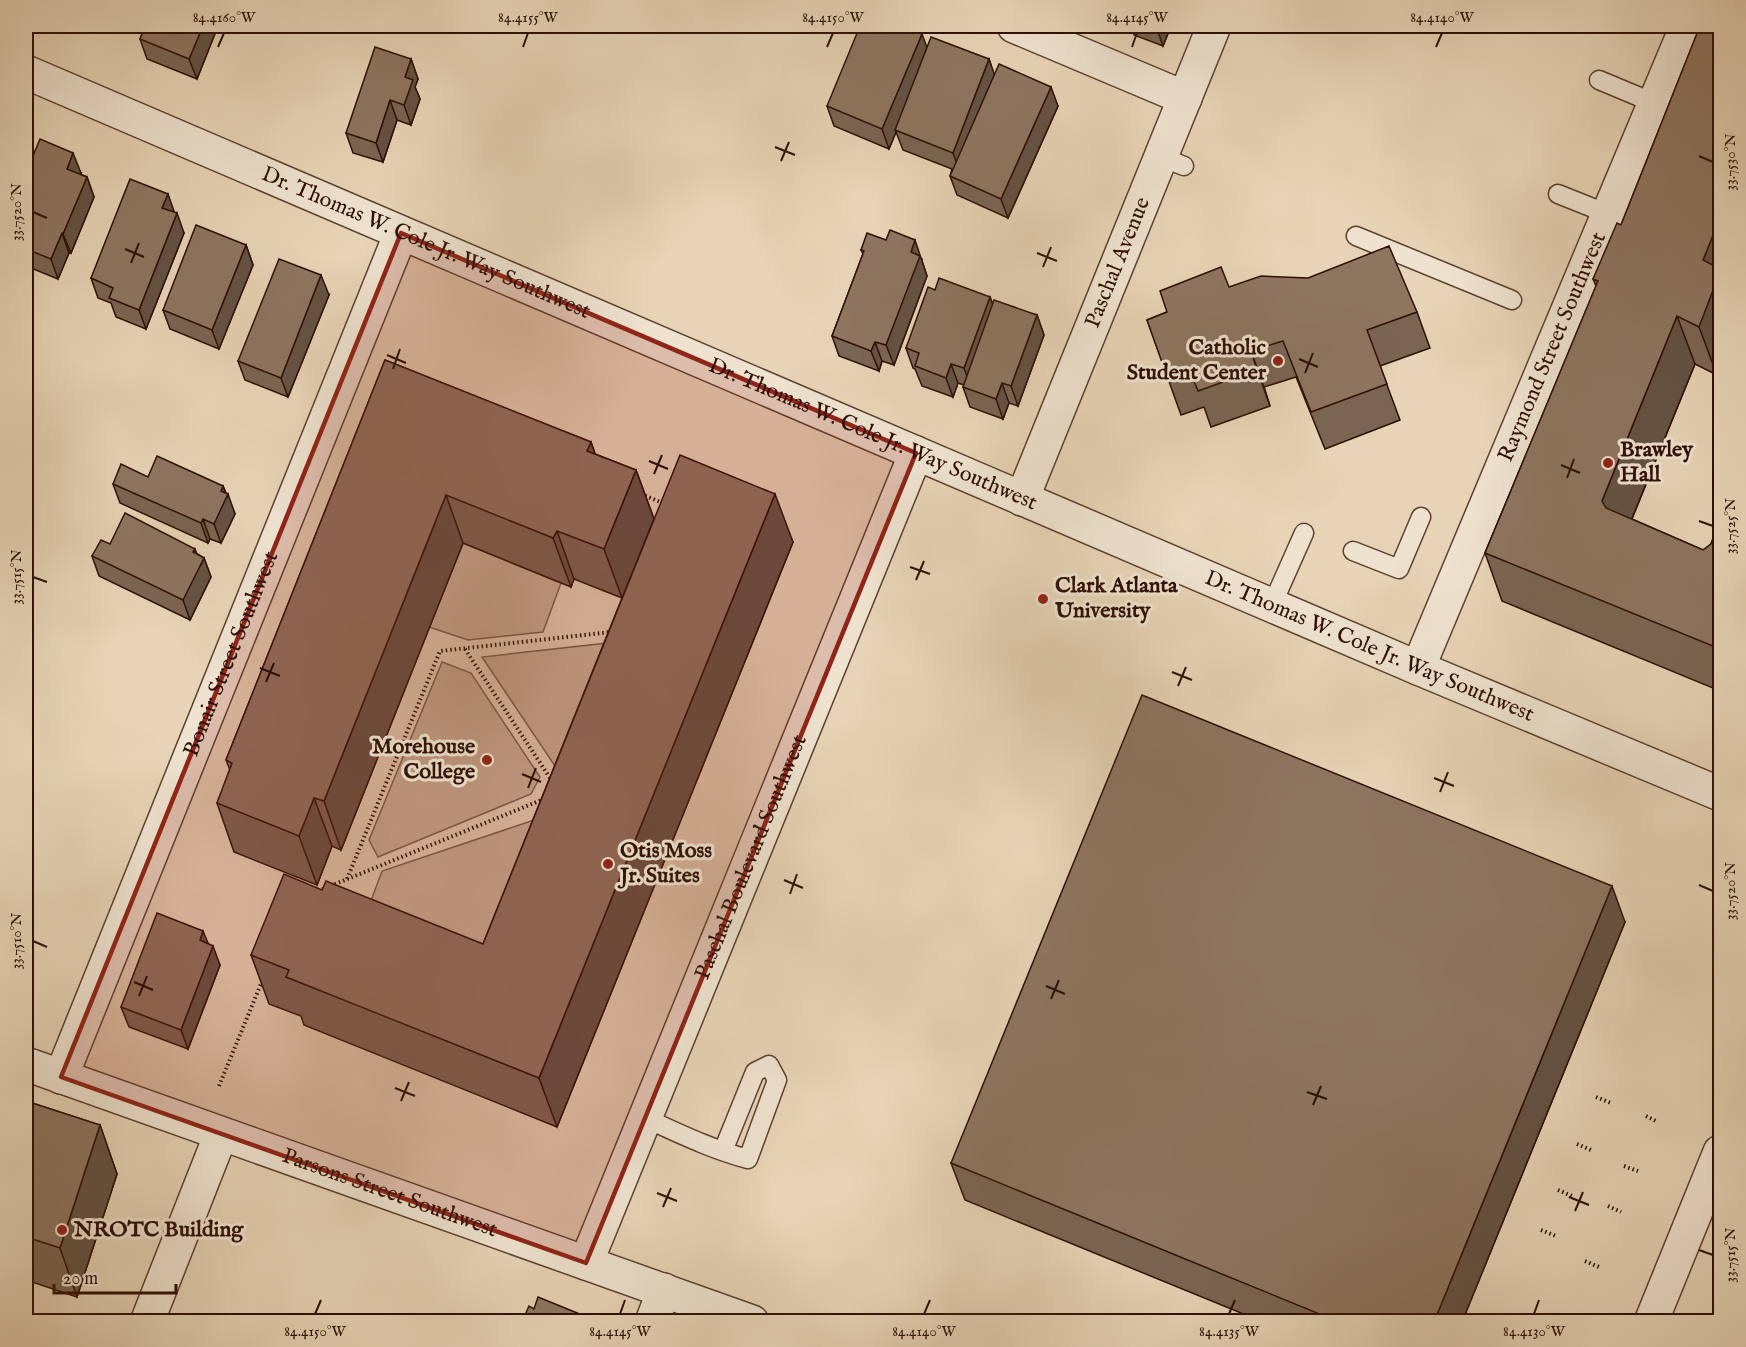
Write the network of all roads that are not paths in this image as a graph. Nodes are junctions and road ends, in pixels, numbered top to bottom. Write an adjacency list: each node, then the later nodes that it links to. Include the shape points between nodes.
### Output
1 (1014, 26): 6 (street)
2 (1214, 26): 6 (street, Paschal Avenue)
3 (1687, 26): 7 (street, Raymond Street Southwest)
4 (26, 72): 10 (street, Dr. Thomas W. Cole Jr. Way Southwest)
5 (1599, 80): 7 (lane)
6 (1185, 98): 14 (street, Paschal Avenue, via 1172,161)
7 (1654, 103): 9 (street, Raymond Street Southwest)
8 (1558, 194): 9 (lane)
9 (1608, 214): 19 (street, Raymond Street Southwest)
10 (401, 232): 13 (street, Dr. Thomas W. Cole Jr. Way Southwest); 22 (street, Bonair Street Southwest)
11 (1356, 236): 12 (lane)
12 (1512, 300)
13 (916, 453): 14 (street, Dr. Thomas W. Cole Jr. Way Southwest); 23 (street, Paschal Boulevard Southwest)
14 (1022, 498): 18 (street, Dr. Thomas W. Cole Jr. Way Southwest)
15 (1421, 517): 17 (lane, via 1399,569)
16 (1304, 533): 18 (lane)
17 (1353, 551)
18 (1272, 605): 19 (street, Dr. Thomas W. Cole Jr. Way Southwest)
19 (1418, 668): 20 (street, Dr. Thomas W. Cole Jr. Way Southwest)
20 (1720, 794)
21 (26, 1064): 22 (street, Parsons Street Southwest)
22 (61, 1077): 24 (street, Parsons Street Southwest)
23 (645, 1118): 25 (lane); 27 (street, Paschal Boulevard Southwest)
24 (220, 1134): 27 (street, Parsons Street Southwest); 29 (street)
25 (723, 1151): 25 (lane, via 755,1072 769,1065 777,1080 748,1160)
26 (1720, 1152): 32 (street)
27 (586, 1263): 28 (street, Parsons Street Southwest)
28 (664, 1290): 30 (street); 31 (street, Parsons Street Southwest)
29 (147, 1322)
30 (651, 1322)
31 (752, 1322)
32 (1651, 1322)

